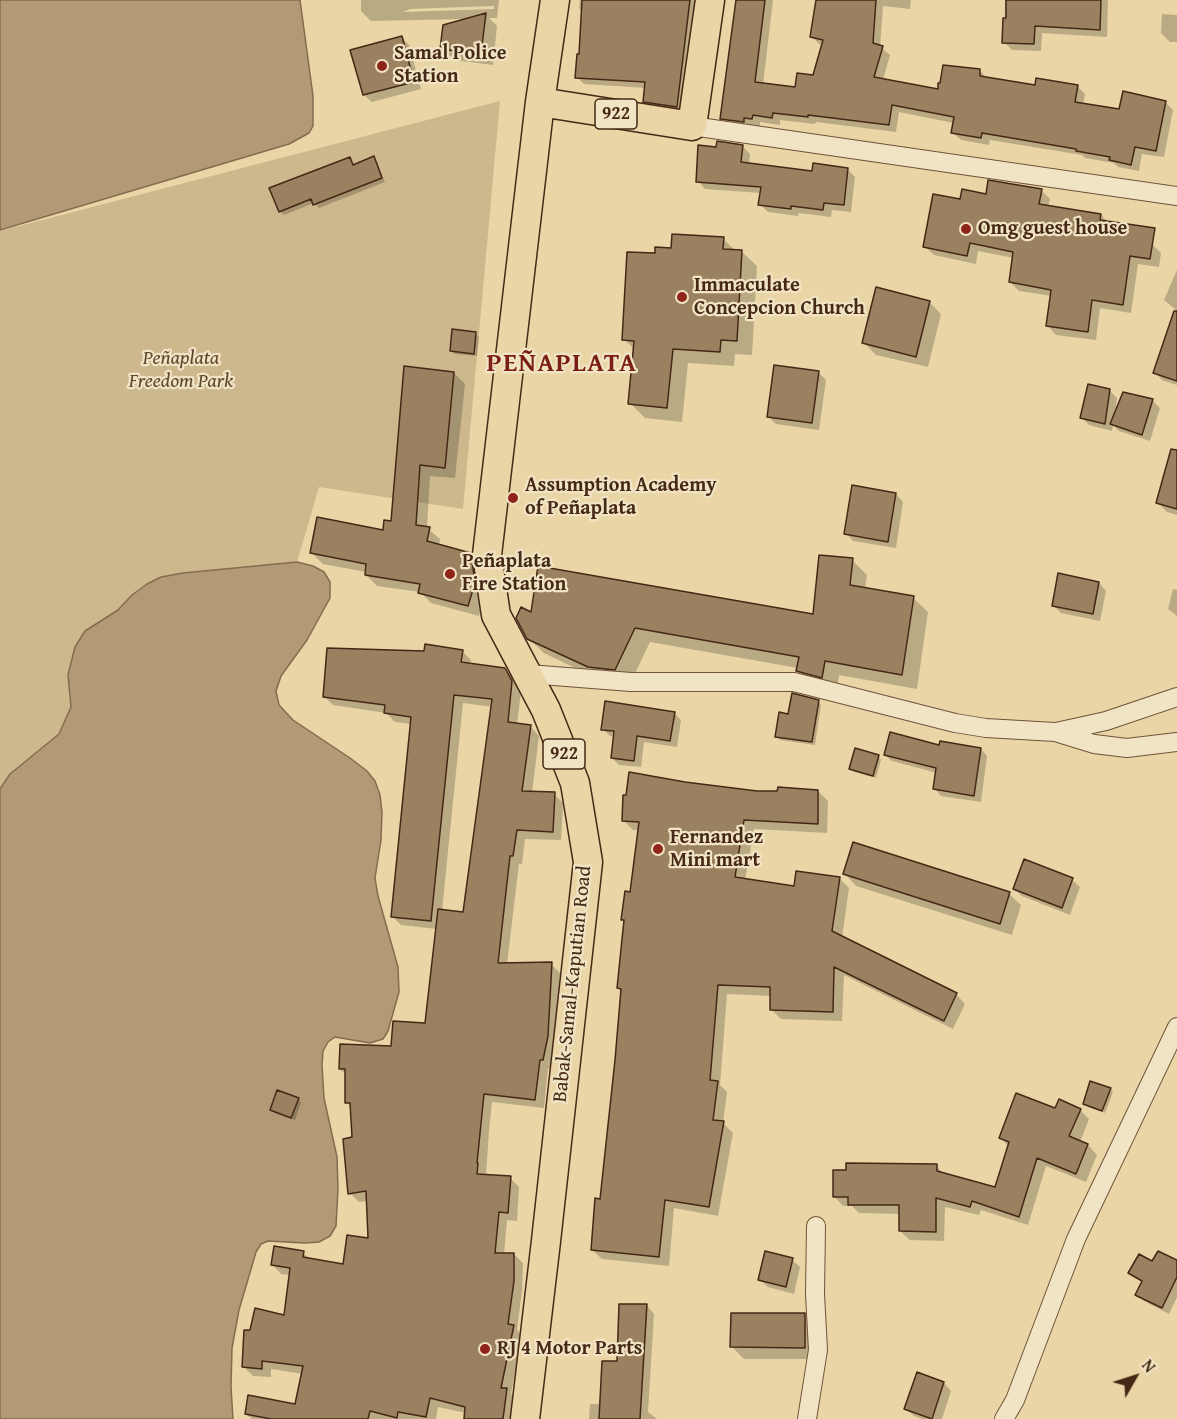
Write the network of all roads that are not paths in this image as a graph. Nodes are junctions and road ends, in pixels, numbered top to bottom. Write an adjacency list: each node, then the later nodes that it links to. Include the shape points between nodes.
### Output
1 (555, 0): 3 (main road, Babak-Samal-Kaputian Road / 922)
2 (710, 0): 4 (main road)
3 (540, 102): 4 (main road, 922); 6 (main road, Babak-Samal-Kaputian Road / 922, via 487,555 496,615)
4 (692, 126): 5 (street)
5 (1177, 196)
6 (528, 674): 8 (street, via 631,682 794,682 955,723); 12 (main road, Babak-Samal-Kaputian Road / 922, via 575,783 588,862)
7 (1177, 697): 8 (street, via 1106,721)
8 (1054, 732): 9 (street, via 1094,744 1127,748)
9 (1177, 742)
10 (1177, 1027): 14 (street, via 1076,1239 1015,1400)
11 (816, 1226): 13 (street, via 814,1294 818,1350)
12 (525, 1419)
13 (807, 1419)
14 (1004, 1419)

